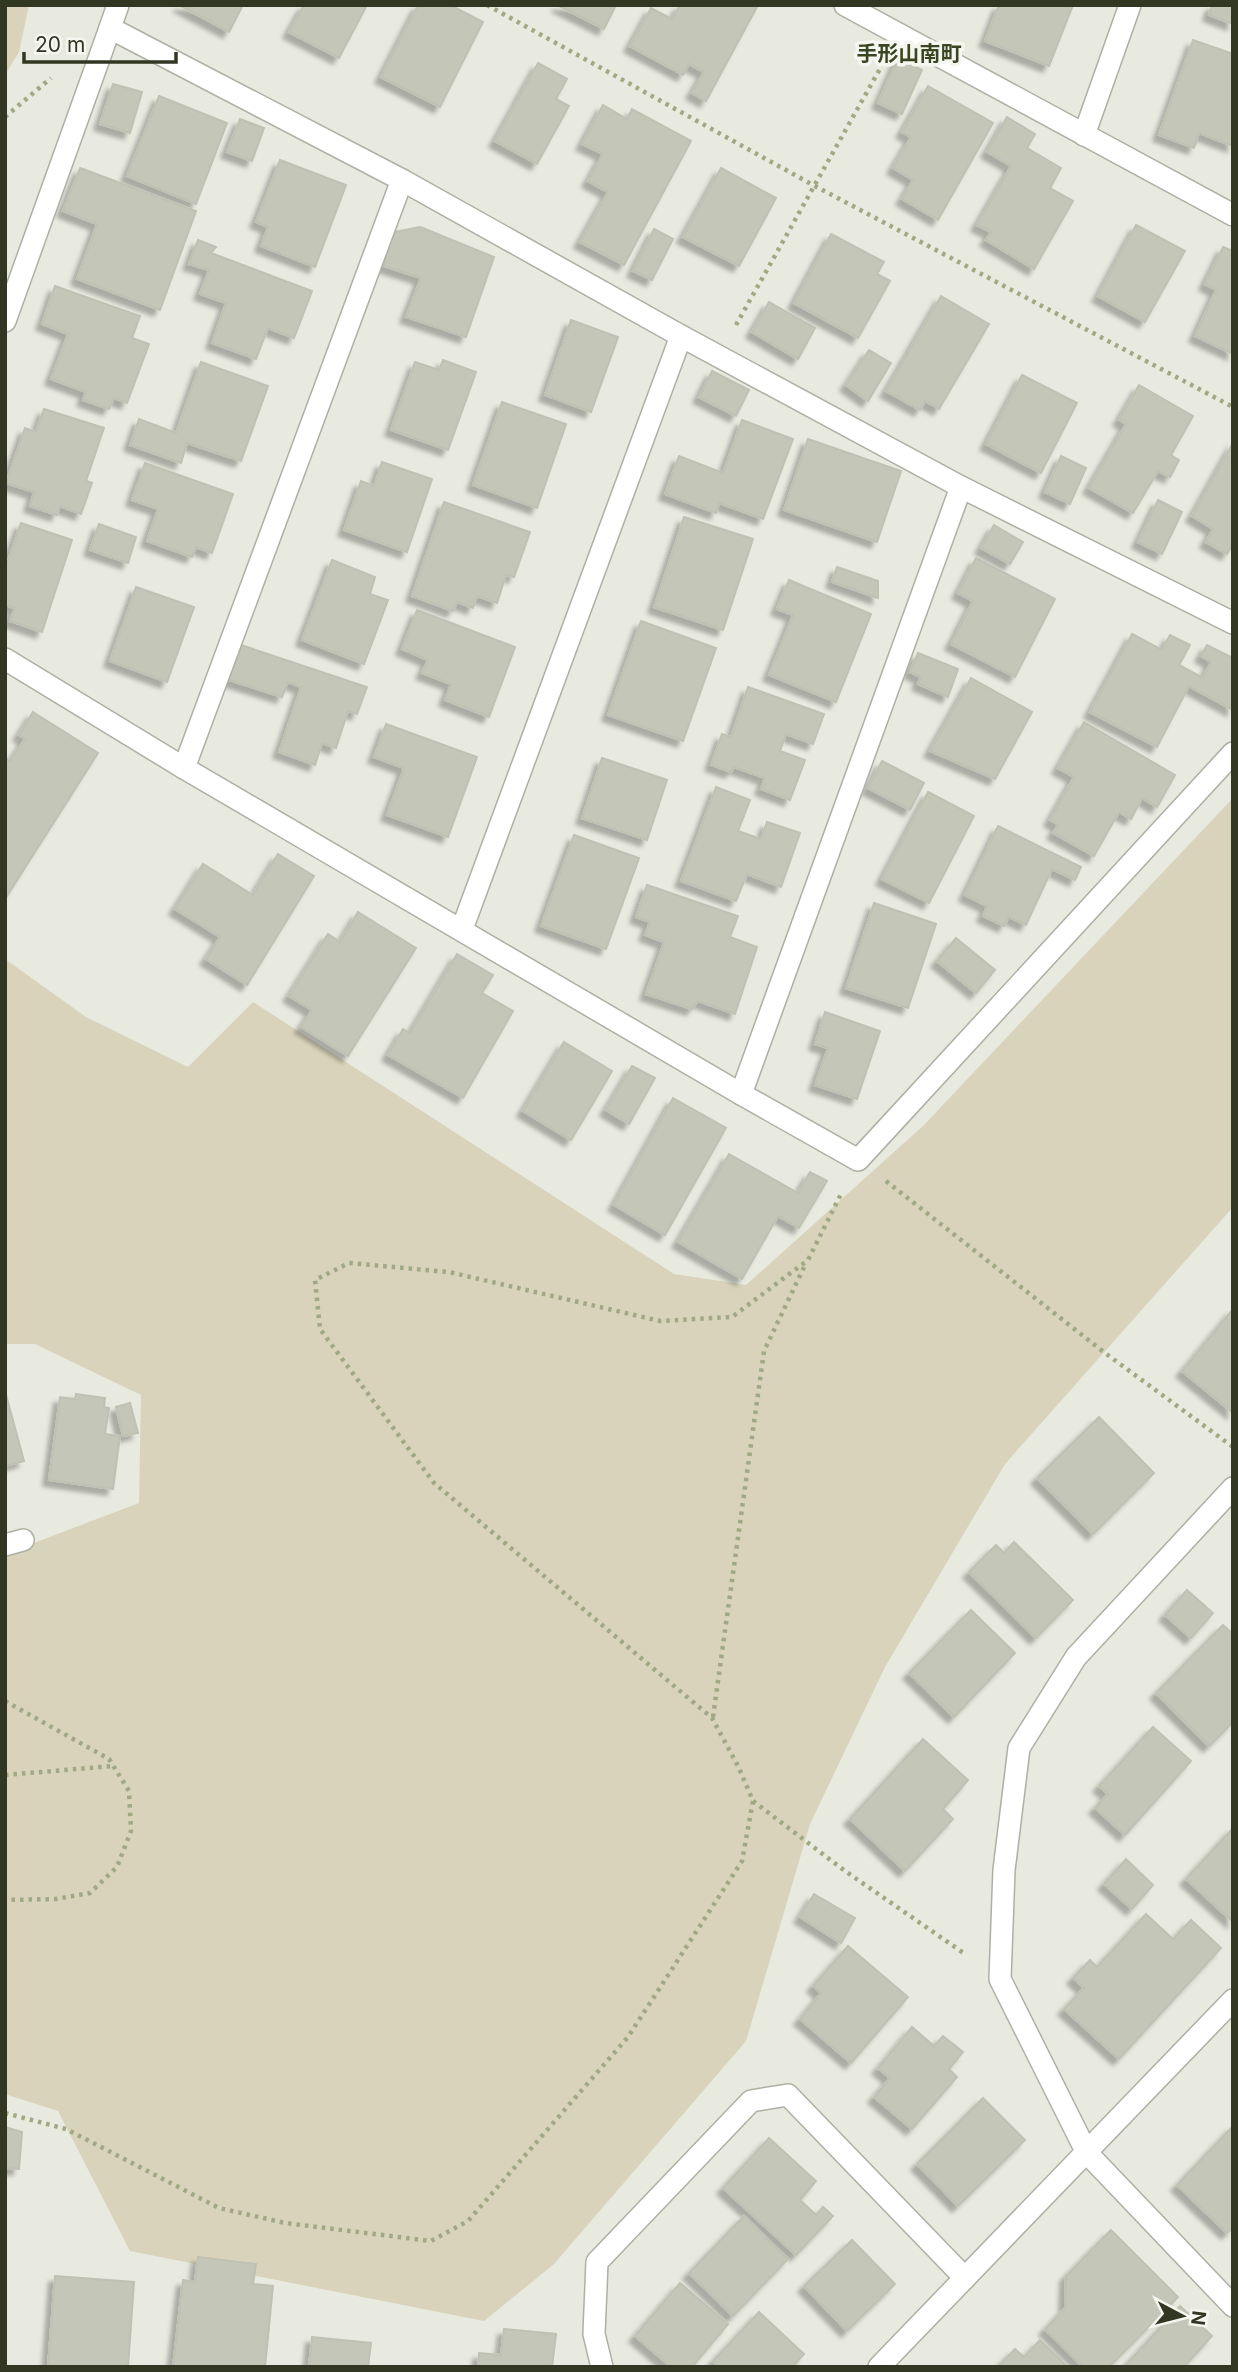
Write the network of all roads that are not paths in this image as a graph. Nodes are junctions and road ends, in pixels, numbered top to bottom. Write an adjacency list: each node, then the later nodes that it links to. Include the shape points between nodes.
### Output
1 (118, 5): 4 (street)
2 (845, 5): 5 (street)
3 (1130, 5): 5 (street)
4 (110, 27): 6 (street); 8 (street)
5 (1084, 135): 7 (street)
6 (402, 180): 9 (street); 14 (street)
7 (1233, 215)
8 (5, 321)
9 (681, 336): 10 (street); 15 (street)
10 (961, 487): 11 (street); 16 (street)
11 (1233, 623)
12 (5, 659): 14 (street)
13 (1233, 752): 16 (street, via 858,1160)
14 (184, 768): 15 (street)
15 (462, 929): 16 (street)
16 (741, 1094)
17 (1233, 1488): 19 (street, via 1076,1657 1020,1748 1004,1871 1000,1979)
18 (1233, 2000): 19 (street)
19 (1087, 2153): 20 (street); 21 (street)
20 (965, 2278): 22 (street, via 788,2095 751,2101 597,2262 594,2334); 23 (street)
21 (1233, 2306)
22 (602, 2367)
23 (879, 2367)

